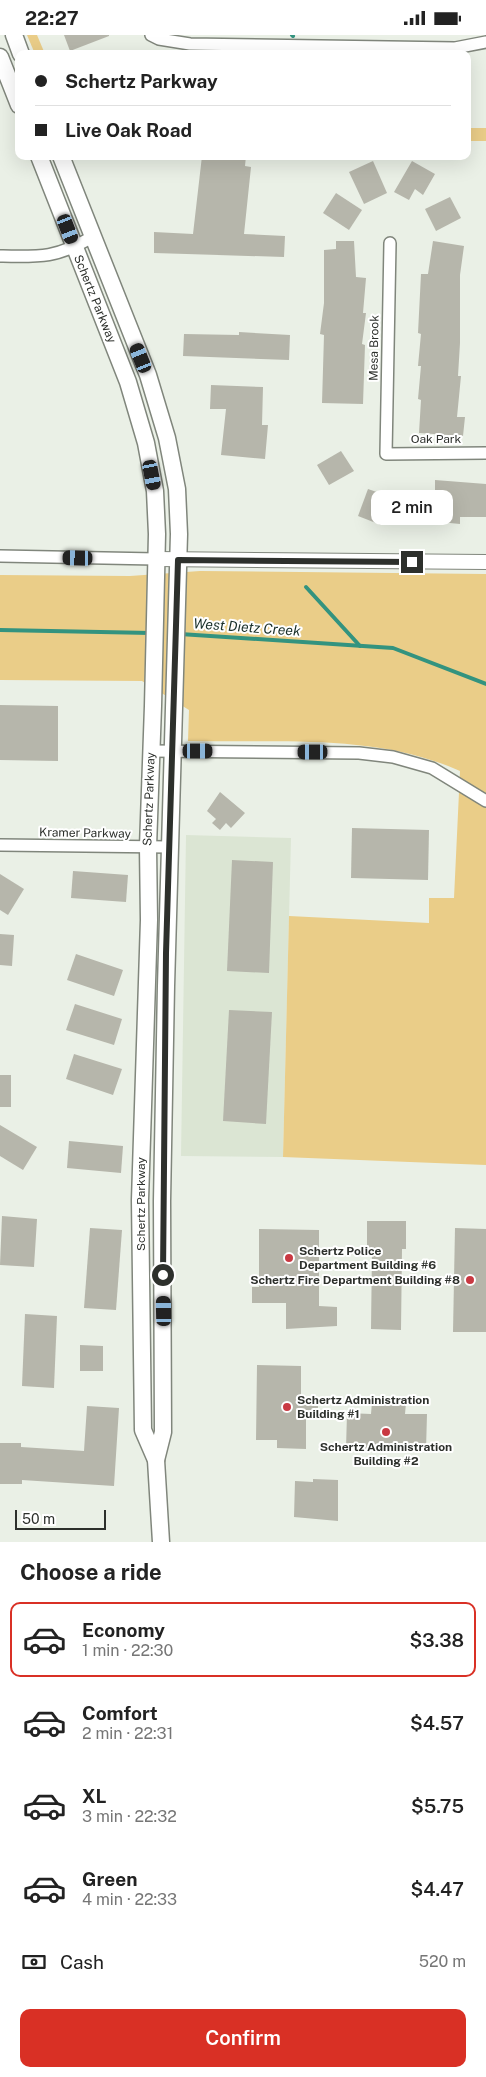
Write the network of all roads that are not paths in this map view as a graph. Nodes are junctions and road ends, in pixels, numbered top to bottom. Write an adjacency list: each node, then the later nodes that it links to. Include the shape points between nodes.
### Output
1 (14, 35): 6 (main road)
2 (151, 35): 5 (street, via 190,44)
3 (418, 35): 5 (street)
4 (486, 42): 5 (street, via 455,48)
5 (419, 48)
6 (20, 50)
7 (0, 57): 8 (main road)
8 (15, 95)
9 (41, 160): 13 (main road, Schertz Parkway)
10 (63, 160): 11 (main road, Schertz Parkway)
11 (92, 237): 13 (street); 19 (main road, Schertz Parkway, via 148,375 167,438 176,489)
12 (390, 243): 15 (street, Mesa Brook)
13 (75, 247): 14 (street, via 48,257); 18 (main road, Schertz Parkway, via 128,382 146,443 155,491)
14 (0, 256)
15 (386, 453): 16 (street, Oak Park)
16 (486, 453)
17 (0, 556): 18 (street)
18 (156, 559): 19 (street); 21 (main road, Schertz Parkway)
19 (178, 560): 20 (street); 22 (main road, Schertz Parkway)
20 (486, 562)
21 (151, 751): 22 (street); 25 (main road, Schertz Parkway)
22 (172, 751): 23 (street, via 359,753 393,757 432,768); 26 (main road, Schertz Parkway)
23 (486, 801)
24 (0, 845): 25 (street, Kramer Parkway)
25 (148, 847): 26 (street, Kramer Parkway); 27 (main road, Schertz Parkway)
26 (170, 847): 28 (main road, Schertz Parkway)
27 (148, 919): 28 (main road); 30 (main road, Schertz Parkway)
28 (167, 920): 29 (main road, Schertz Parkway)
29 (166, 985): 30 (main road); 32 (main road, Schertz Parkway)
30 (145, 986): 31 (main road, Schertz Parkway)
31 (143, 1116): 32 (main road); 33 (main road, Schertz Parkway)
32 (164, 1116): 34 (main road, Schertz Parkway)
33 (140, 1200): 34 (main road); 35 (main road, Schertz Parkway)
34 (162, 1201): 36 (main road, Schertz Parkway)
35 (142, 1328): 36 (main road); 37 (main road, Schertz Parkway)
36 (164, 1330): 38 (main road, Schertz Parkway)
37 (142, 1390): 38 (main road); 39 (main road, Schertz Parkway, via 143,1429)
38 (164, 1392): 39 (main road, Schertz Parkway, via 163,1431)
39 (156, 1460): 40 (main road, Schertz Parkway)
40 (161, 1542)

